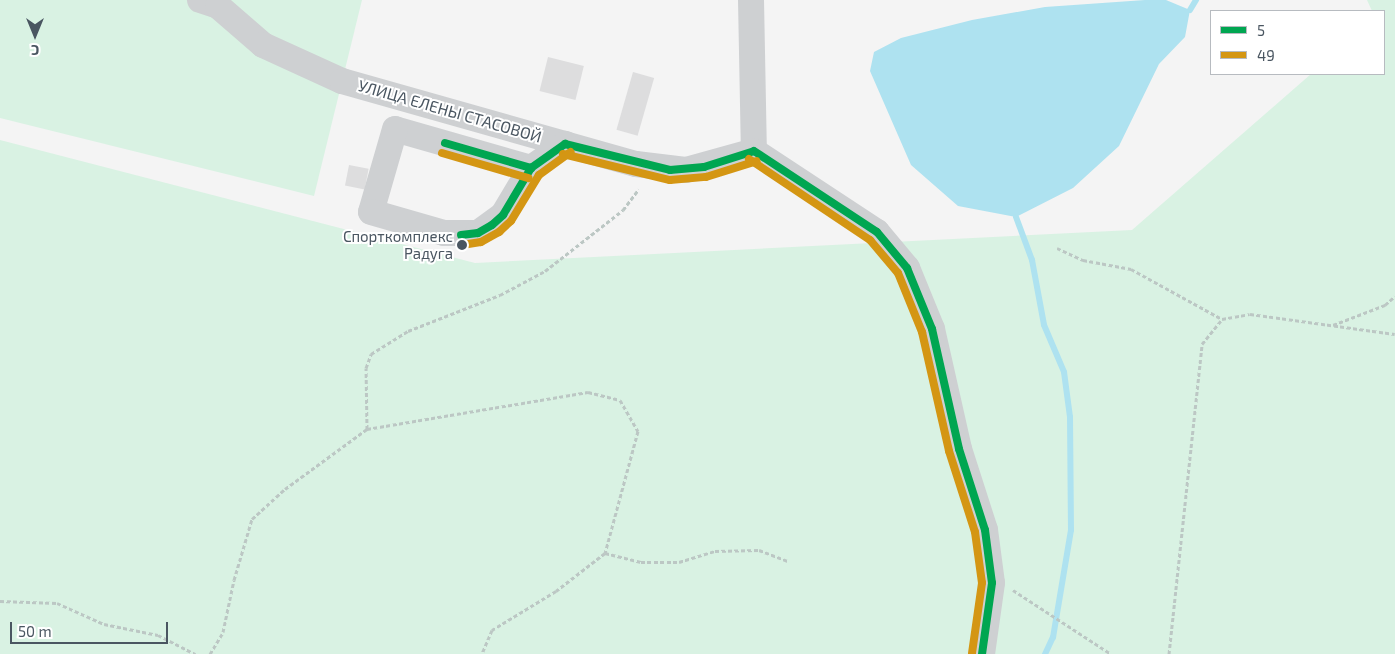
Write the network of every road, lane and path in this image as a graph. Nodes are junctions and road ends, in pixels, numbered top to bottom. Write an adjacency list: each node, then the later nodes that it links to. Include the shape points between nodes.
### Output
1 (200, 0): 3 (lane, УЛИЦА ЕЛЕНЫ СТАСОВОЙ, via 218,6 263,45 342,81)
2 (751, 0): 4 (lane)
3 (564, 144): 5 (lane); 6 (lane, УЛИЦА ЕЛЕНЫ СТАСОВОЙ)
4 (754, 151): 6 (lane, УЛИЦА ЕЛЕНЫ СТАСОВОЙ, via 686,170); 15 (lane, via 877,232 907,268 932,328 959,449 985,530)
5 (531, 168): 5 (lane, via 395,129 371,212 444,233 478,233 503,215)
6 (654, 168): 12 (path, via 623,210 545,271 500,295 408,331 371,354 366,368)
7 (1057, 248): 9 (path, via 1084,260 1131,269)
8 (1395, 296): 10 (path, via 1385,306)
9 (1222, 319): 10 (path, via 1250,314); 22 (path, via 1202,344)
10 (1332, 325): 11 (path)
11 (1395, 334)
12 (368, 429): 13 (path, via 588,392 620,400 638,431); 18 (path, via 284,488 252,519 223,632)
13 (605, 553): 14 (path, via 641,562 678,562 715,551 759,550); 19 (path, via 556,591 492,630)
14 (788, 561)
15 (992, 583): 20 (lane); 21 (path, via 1014,590)
16 (0, 601): 17 (path, via 57,603 104,624 158,634)
17 (195, 654)
18 (210, 654)
19 (482, 654)
20 (982, 654)
21 (1111, 654)
22 (1169, 654)

